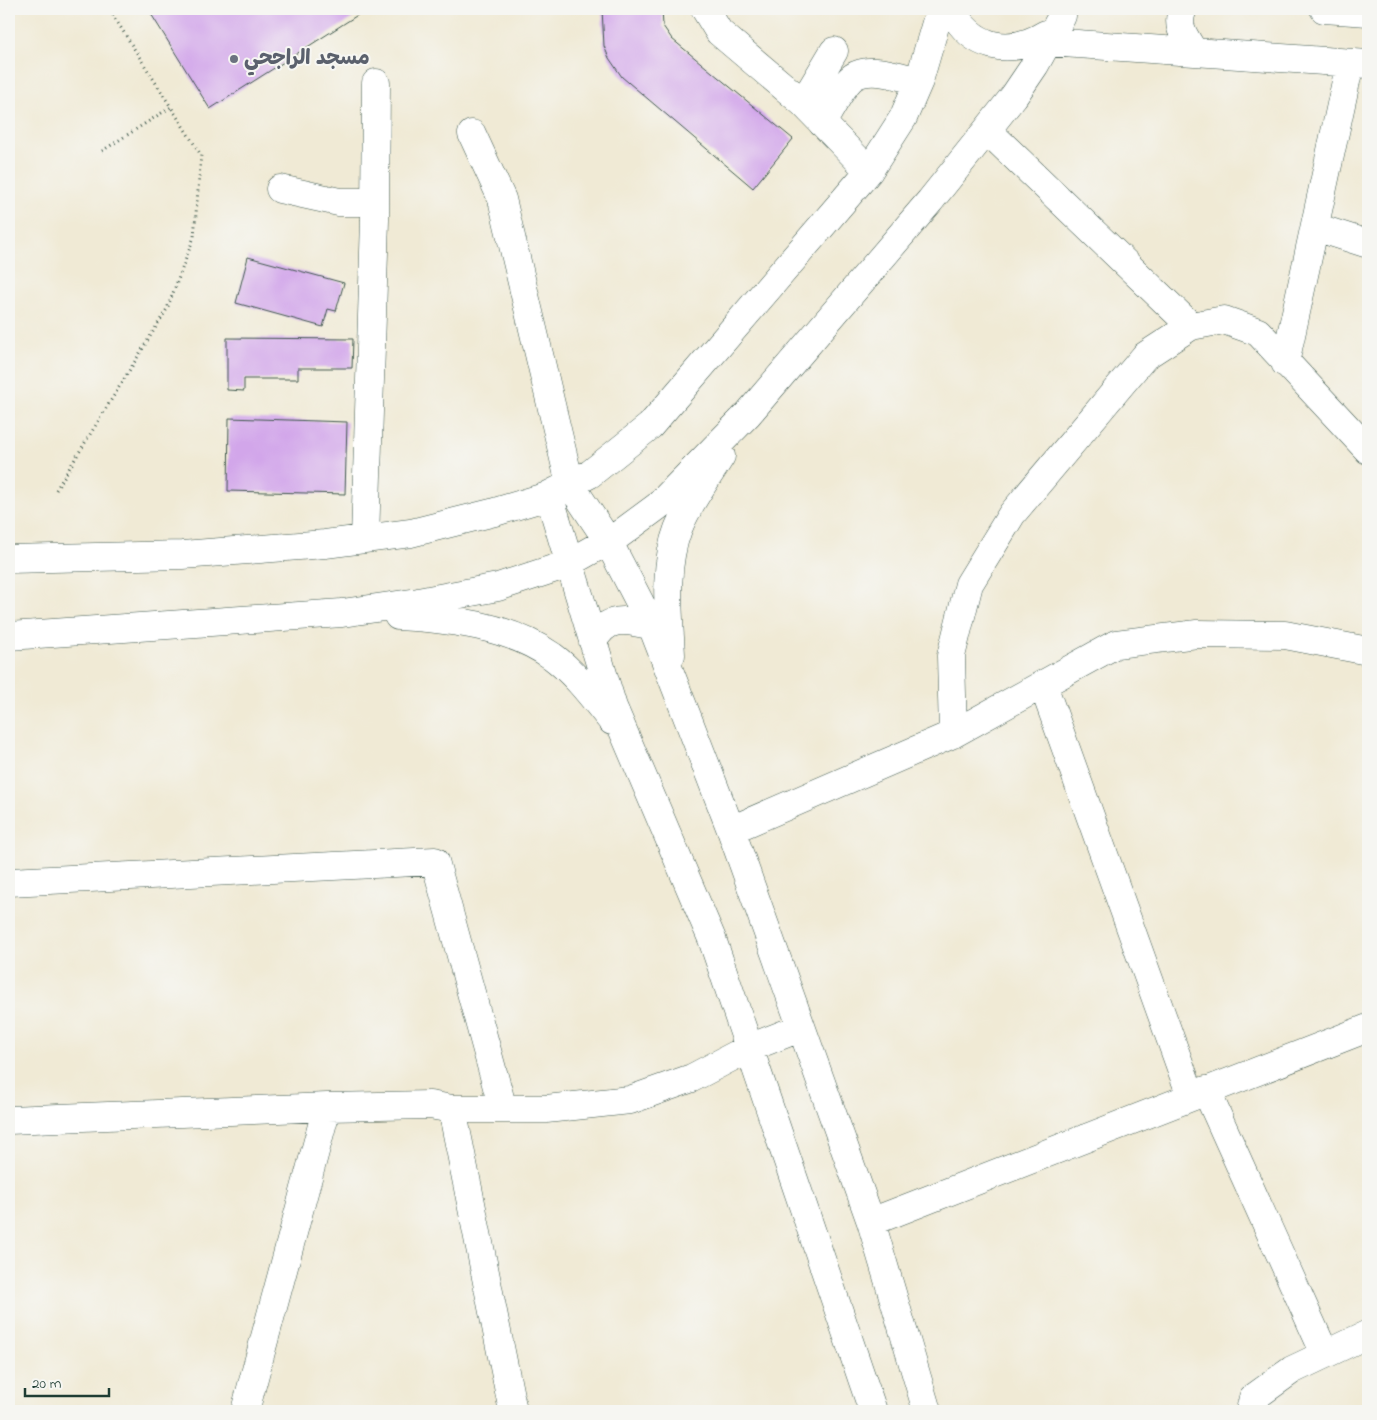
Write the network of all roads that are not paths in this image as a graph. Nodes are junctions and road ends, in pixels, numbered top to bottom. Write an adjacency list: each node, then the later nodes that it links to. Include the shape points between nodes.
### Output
1 (705, 9): 14 (street, via 719,32)
2 (940, 9): 12 (street)
3 (951, 9): 8 (street, via 959,23 973,36 990,44 1009,47)
4 (1184, 9): 10 (street, via 1180,28)
5 (1324, 9): 6 (street)
6 (1368, 12)
7 (1064, 13): 8 (street)
8 (1039, 43): 10 (street); 16 (street, via 1030,72)
9 (834, 51): 14 (street)
10 (1194, 52): 11 (street)
11 (1359, 63): 21 (street)
12 (919, 81): 15 (street, via 888,74 866,73 853,77); 18 (street, via 903,118)
13 (376, 83): 20 (street)
14 (803, 103): 15 (street)
15 (822, 123): 18 (street)
16 (988, 131): 23 (street); 25 (street)
17 (472, 134): 27 (street, via 502,198)
18 (869, 171): 27 (street, via 650,426 590,474)
19 (280, 189): 20 (street, via 339,202)
20 (375, 202): 28 (street)
21 (1314, 227): 22 (street); 24 (street)
22 (1368, 244)
23 (1192, 326): 24 (street, via 1224,320 1258,332); 39 (street, via 1145,356 1012,514 969,584 951,656)
24 (1285, 363): 26 (street)
25 (748, 414): 29 (street, via 658,506); 37 (street, via 678,529 670,559 668,601)
26 (1368, 450)
27 (560, 489): 28 (street, via 495,512 420,531); 29 (street); 31 (street)
28 (365, 539): 30 (street, via 182,555)
29 (608, 541): 31 (street); 33 (street)
30 (9, 559)
31 (571, 562): 32 (street, via 498,586); 35 (street)
32 (342, 613): 34 (street); 40 (street, via 429,618 513,635 552,656 585,688)
33 (652, 626): 35 (street, via 624,620 612,623 600,629); 37 (street)
34 (9, 636)
35 (593, 642): 40 (street)
36 (1368, 651): 38 (street, via 1285,634 1196,634 1116,644)
37 (673, 679): 41 (street)
38 (1043, 685): 39 (street); 46 (street)
39 (953, 734): 41 (street)
40 (628, 740): 45 (street, via 712,939)
41 (731, 830): 43 (street)
42 (9, 882): 49 (street, via 435,861)
43 (800, 1028): 45 (street); 51 (street)
44 (1368, 1028): 46 (street)
45 (749, 1048): 49 (street, via 692,1078 630,1100 546,1109); 56 (street)
46 (1198, 1093): 51 (street); 53 (street)
47 (327, 1107): 48 (street, via 430,1104); 50 (street); 54 (street)
48 (452, 1109): 49 (street); 55 (street)
49 (503, 1109)
50 (9, 1120)
51 (871, 1222): 57 (street)
52 (1368, 1334): 53 (street)
53 (1325, 1354): 58 (street, via 1292,1370 1253,1398)
54 (245, 1411)
55 (513, 1411)
56 (873, 1411)
57 (927, 1411)
58 (1250, 1411)

